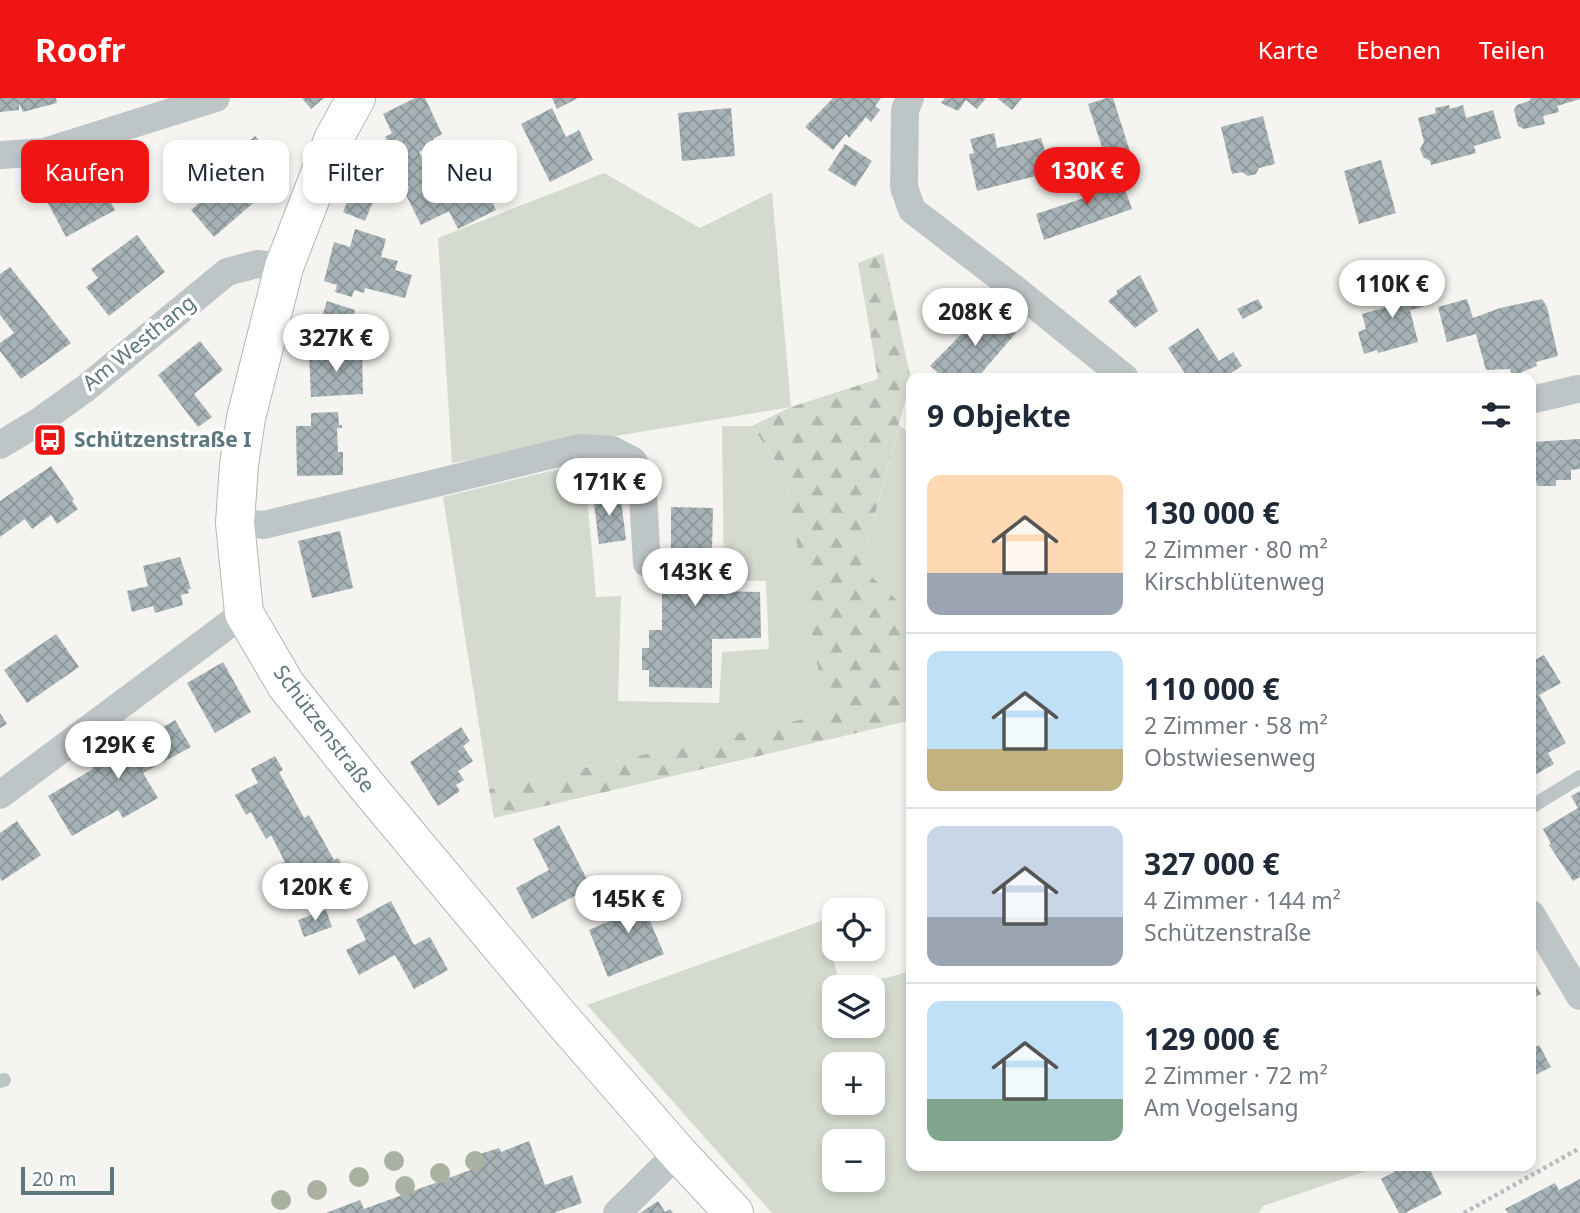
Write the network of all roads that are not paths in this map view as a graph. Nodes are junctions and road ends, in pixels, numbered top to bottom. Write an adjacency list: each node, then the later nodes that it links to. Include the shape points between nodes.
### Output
1 (216, 98): 4 (street, via 44,152)
2 (356, 98): 5 (street, Schützenstraße, via 333,140)
3 (910, 98): 6 (street, via 905,110 904,187 912,210)
4 (0, 155)
5 (284, 267): 9 (street, Am Westhang, via 257,264 227,272 86,388); 10 (street, Schützenstraße, via 246,418)
6 (1119, 373)
7 (1577, 389): 8 (street)
8 (1536, 399)
9 (0, 445)
10 (235, 523): 11 (street, via 264,525 579,448 612,450 633,461 642,480); 12 (street, Schützenstraße)
11 (647, 563)
12 (244, 613): 14 (street); 18 (street, Schützenstraße, via 286,685 366,785)
13 (1580, 777): 15 (lane)
14 (0, 794)
15 (1536, 804)
16 (1536, 922): 17 (street)
17 (1580, 996)
18 (678, 1153): 19 (street); 20 (street, Schützenstraße)
19 (617, 1213)
20 (734, 1213)

